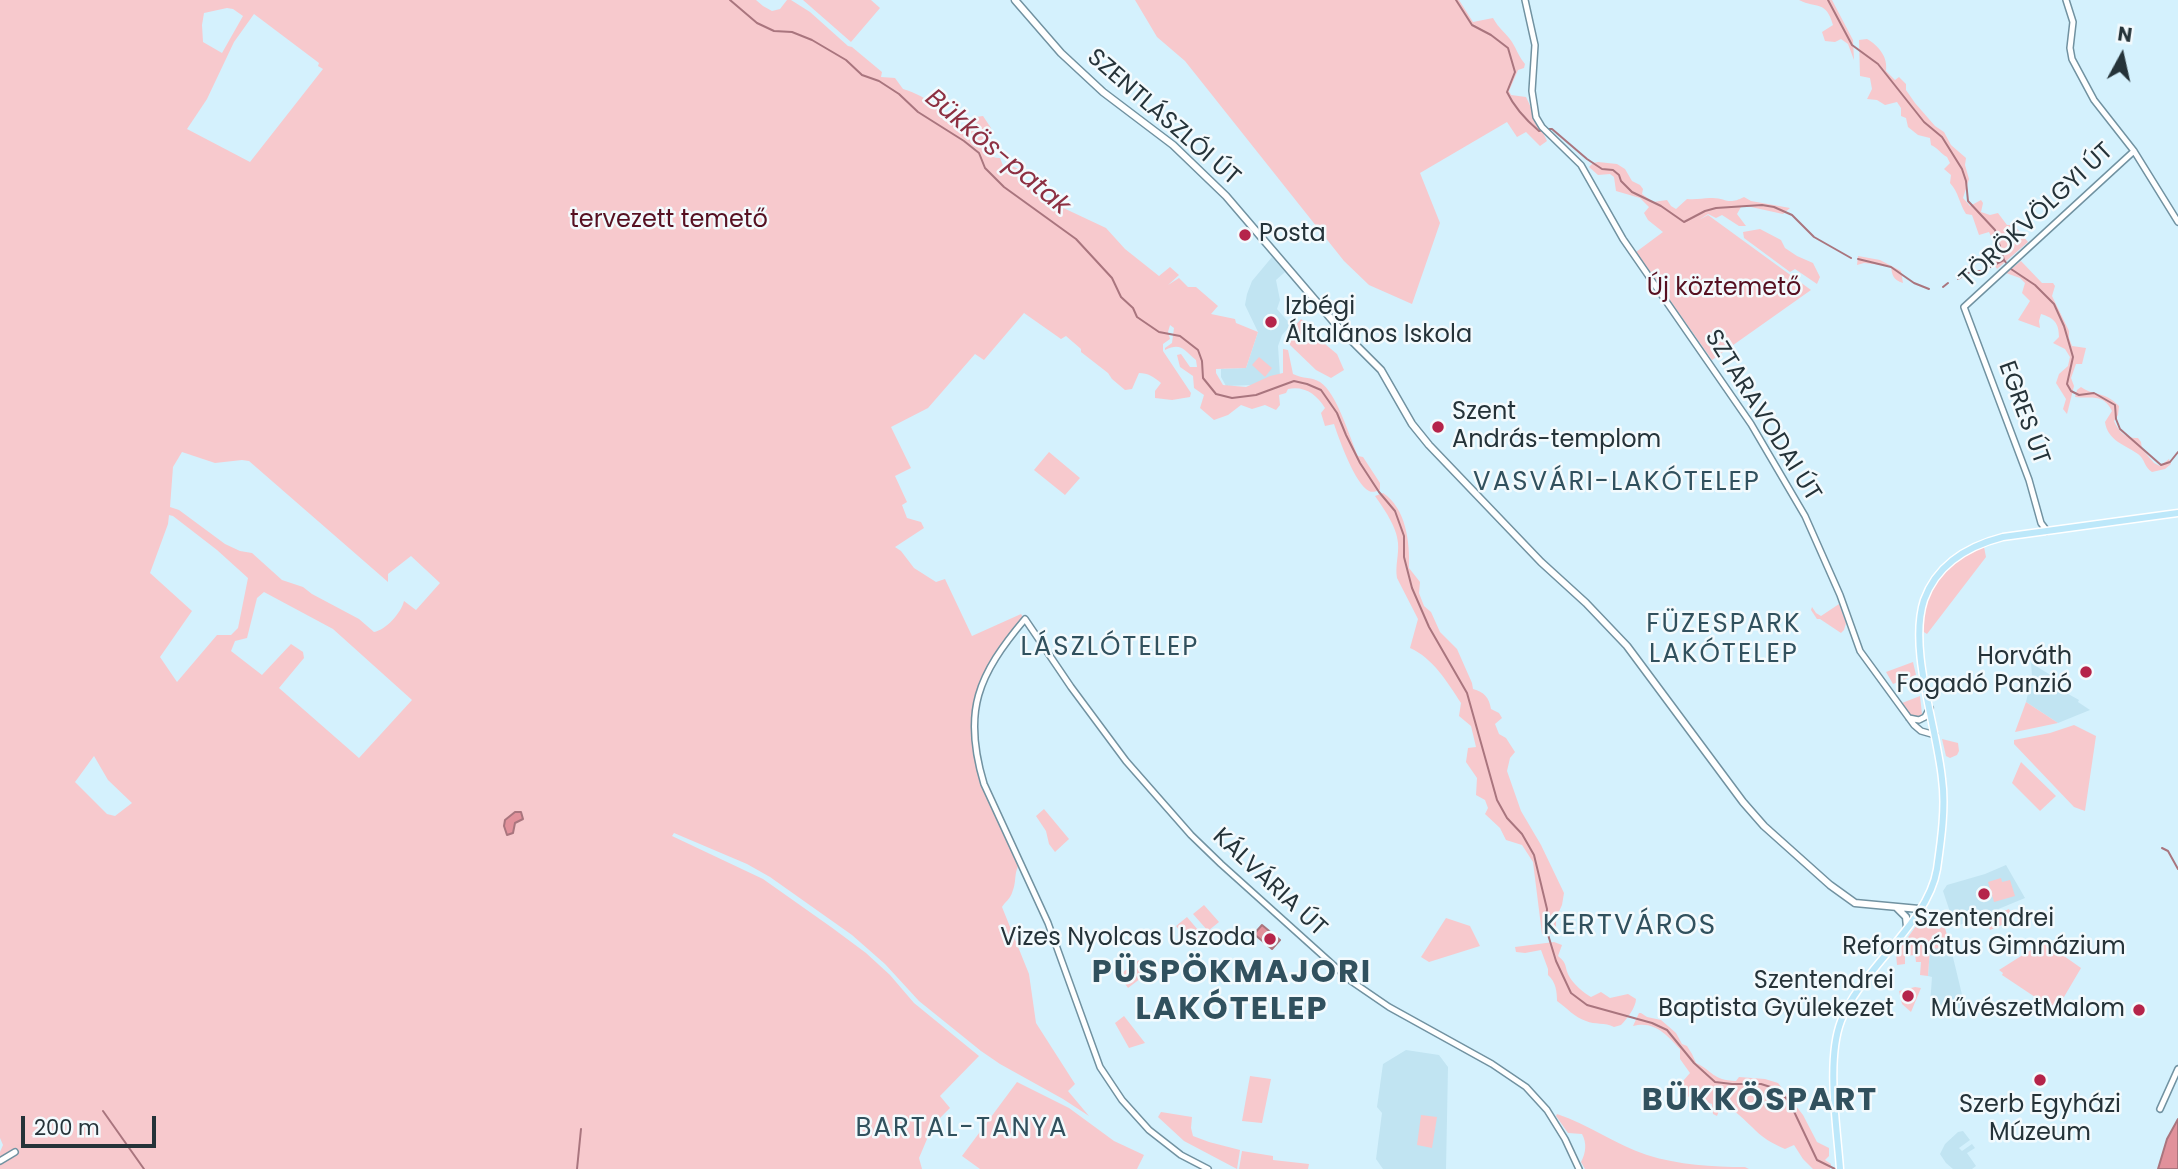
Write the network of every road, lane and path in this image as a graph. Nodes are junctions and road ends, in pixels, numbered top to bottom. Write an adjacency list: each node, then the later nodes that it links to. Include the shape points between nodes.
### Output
1 (1015, 0): 12 (main road, SZENTLÁSZLÓI ÚT, via 1086,77 1173,145 1226,196 1381,370 1429,445 1627,646 1764,826 1844,897)
2 (1525, 0): 10 (street, SZTARAVODAI ÚT, via 1535,45 1532,91 1536,117 1581,165 1623,239 1751,424 1809,526 1860,651)
3 (2066, 0): 4 (street, via 2073,22 2072,59 2094,100)
4 (2134, 151): 5 (street); 6 (street, TÖRÖKVÖLGYI ÚT)
5 (2178, 222)
6 (1964, 307): 8 (street, EGRES ÚT)
7 (2178, 513): 8 (main road)
8 (2047, 531): 9 (main road, via 1971,547 1952,560 1932,584 1924,600 1919,645)
9 (1930, 708): 10 (street, via 1919,720); 11 (main road)
10 (1909, 718): 11 (street, SZTARAVODAI ÚT, via 1917,728)
11 (1935, 735): 13 (main road, via 1943,781 1940,842 1935,877)
12 (1896, 906): 13 (main road, SZENTLÁSZLÓI ÚT); 14 (main road, via 1906,917)
13 (1919, 909): 14 (main road)
14 (1907, 927): 19 (main road, via 1841,1019 1834,1059)
15 (2178, 1069): 16 (street)
16 (2160, 1109)
17 (15, 1152): 18 (street)
18 (0, 1161)
19 (1839, 1166)
20 (1208, 1169): 21 (street, KÁLVÁRIA ÚT, via 1181,1155 1149,1129 1100,1067 1048,923 984,784 973,734 974,715 988,670 1025,619 1148,788 1191,835 1351,981 1526,1087 1547,1110)
21 (1579, 1169)

